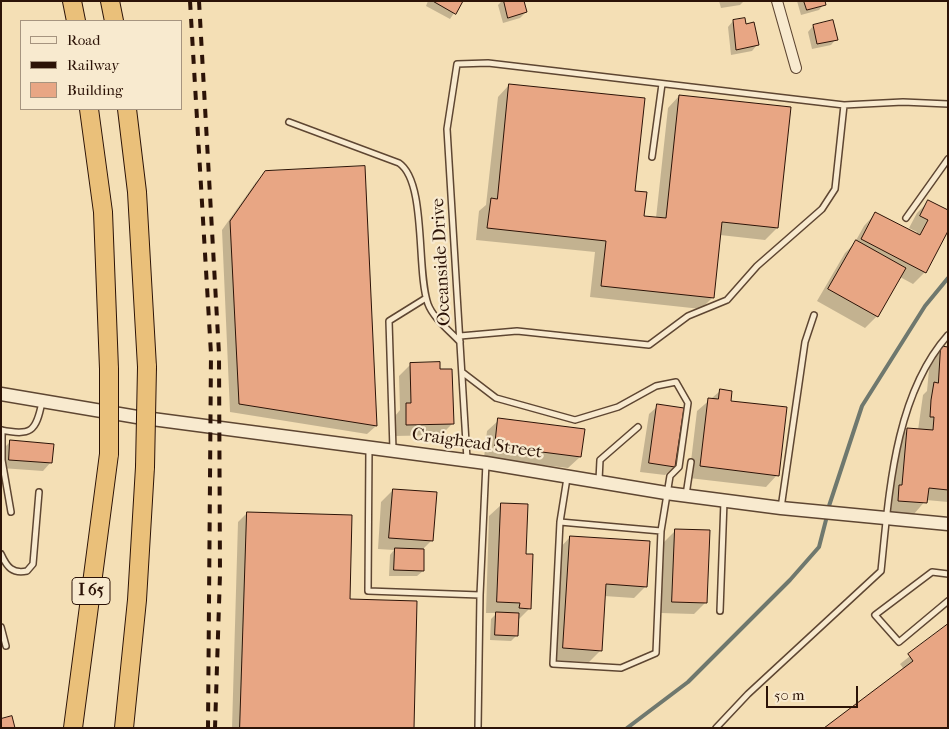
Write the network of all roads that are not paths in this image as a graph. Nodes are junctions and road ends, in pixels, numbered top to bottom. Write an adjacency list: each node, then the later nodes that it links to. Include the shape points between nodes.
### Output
1 (72, 1): 4 (highway)
2 (110, 1): 5 (highway)
3 (776, 1): 6 (street)
4 (76, 20)
5 (114, 20)
6 (796, 68)
7 (662, 84): 9 (lane); 13 (lane); 19 (lane, Oceanside Drive, via 488,63 457,64 448,128)
8 (948, 104): 9 (lane)
9 (844, 105): 19 (lane, via 835,189 822,209 757,266 727,300 688,316 649,345 517,331)
10 (89, 110): 49 (highway, I 65, bridge, via 103,212 109,454)
11 (128, 110): 50 (highway, bridge, via 137,192 147,367 137,600)
12 (289, 122): 16 (lane, via 406,168 414,187)
13 (652, 157)
14 (948, 158): 15 (lane)
15 (906, 218)
16 (426, 298): 19 (lane, via 430,310); 26 (lane, via 389,320)
17 (814, 315): 36 (lane, via 805,342)
18 (948, 336): 38 (lane, via 938,346 901,426)
19 (460, 339): 20 (lane, Oceanside Drive)
20 (462, 372): 27 (lane, Oceanside Drive); 33 (lane, via 496,398 575,420 618,407 656,386 676,382 688,403 679,467 670,476)
21 (1, 394): 22 (street, Craighead Street)
22 (43, 401): 24 (lane, via 32,430 23,434); 25 (street, Craighead Street)
23 (638, 427): 31 (lane, via 600,460)
24 (2, 430): 37 (lane, via 2,460)
25 (369, 448): 26 (street, Craighead Street); 44 (lane, via 368,591)
26 (393, 450): 27 (street, Craighead Street)
27 (467, 460): 29 (street, Craighead Street)
28 (691, 462): 34 (lane)
29 (486, 463): 30 (street, Craighead Street); 44 (lane)
30 (568, 476): 31 (street, Craighead Street); 39 (lane)
31 (598, 480): 33 (street, Craighead Street)
32 (39, 492): 42 (lane, via 33,564 20,573 7,566)
33 (666, 493): 34 (street, Craighead Street); 41 (lane)
34 (686, 496): 35 (street, Craighead Street)
35 (724, 501): 36 (street, Craighead Street); 46 (lane)
36 (787, 508): 38 (street, Craighead Street)
37 (11, 512)
38 (886, 519): 40 (street, Craighead Street); 52 (lane, via 881,571 748,694)
39 (560, 522): 41 (lane); 41 (lane, via 553,664 621,668 656,653)
40 (948, 524)
41 (661, 532)
42 (1, 554)
43 (948, 574): 45 (lane, via 932,572 875,615 899,642)
44 (480, 595): 51 (lane)
45 (948, 601)
46 (720, 611)
47 (1, 628): 48 (lane)
48 (6, 646)
49 (73, 728)
50 (124, 728)
51 (478, 728)
52 (716, 728)

